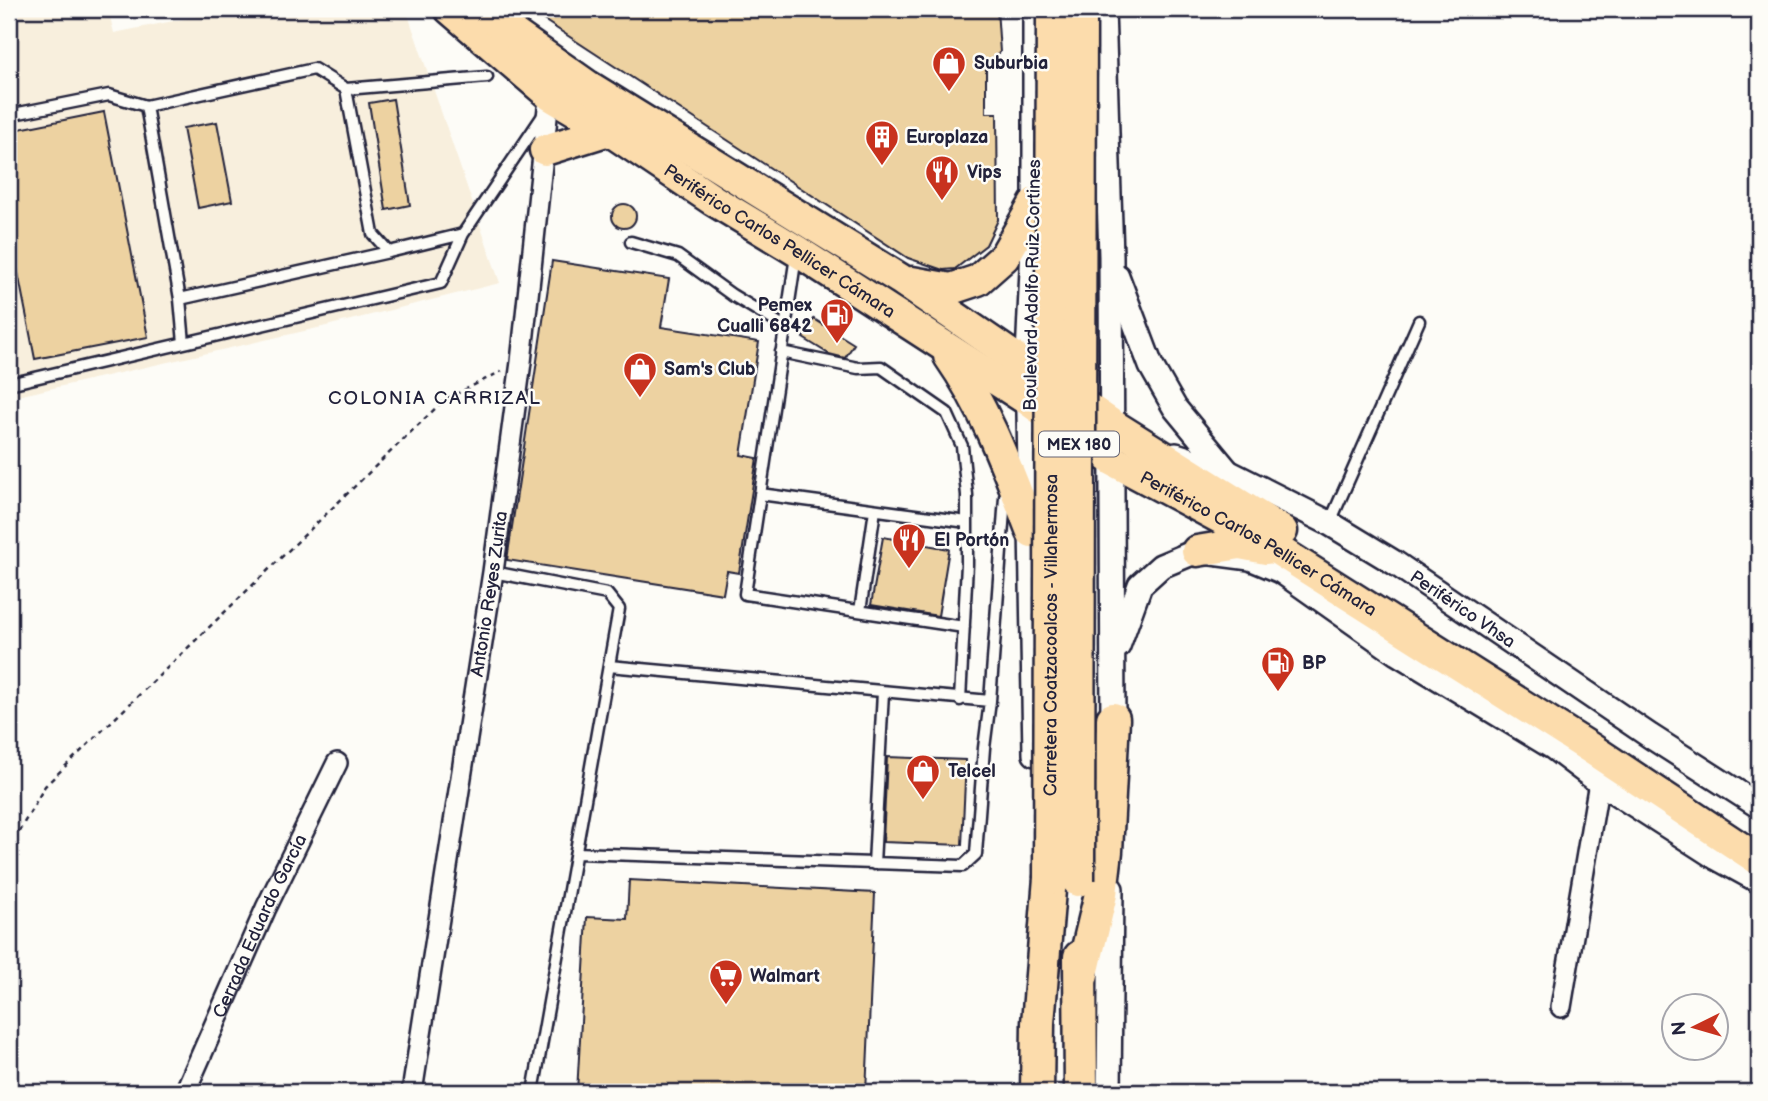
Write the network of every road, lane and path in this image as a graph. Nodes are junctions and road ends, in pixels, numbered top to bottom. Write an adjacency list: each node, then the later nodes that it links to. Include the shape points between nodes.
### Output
1 (450, 9): 9 (main road, Periférico Carlos Pellicer Cámara)
2 (483, 9): 9 (main road, Periférico Carlos Pellicer Cámara)
3 (1035, 9): 14 (street, Boulevard Adolfo Ruiz Cortines)
4 (1053, 9): 61 (highway, Carretera Coatzacoalcos - Villahermosa / MEX 180, bridge)
5 (1080, 9): 61 (highway, Carretera Coatzacoalcos - Villahermosa / MEX 180, bridge)
6 (1103, 9): 19 (street)
7 (487, 77): 8 (lane)
8 (346, 89): 10 (lane, via 314,69); 18 (lane, via 373,234)
9 (553, 91): 12 (main road, Periférico Carlos Pellicer Cámara); 13 (street, Antonio Reyes Zurita); 15 (lane); 16 (main road, Periférico Carlos Pellicer Cámara, via 588,86 734,174)
10 (146, 106): 11 (lane, via 109,95); 21 (lane)
11 (9, 115)
12 (609, 130): 13 (main road); 16 (main road, Periférico Carlos Pellicer Cámara, via 713,200)
13 (545, 150): 27 (street, Antonio Reyes Zurita)
14 (1035, 203): 20 (main road, via 1004,257 978,279 951,289); 28 (street, Boulevard Adolfo Ruiz Cortines)
15 (463, 234): 18 (lane); 24 (lane, via 441,283)
16 (798, 234): 20 (main road, Periférico Carlos Pellicer Cámara); 23 (lane); 25 (main road, Periférico Carlos Pellicer Cámara)
17 (631, 242): 23 (lane, via 678,256)
18 (389, 252): 21 (lane)
19 (1111, 256): 31 (street); 34 (street, via 1151,366 1175,408)
20 (900, 279): 28 (main road, Periférico Carlos Pellicer Cámara)
21 (180, 299): 24 (lane)
22 (1419, 321): 40 (lane)
23 (785, 327): 26 (lane)
24 (184, 343): 29 (lane)
25 (940, 344): 30 (main road, Periférico Carlos Pellicer Cámara); 35 (main road, via 972,388)
26 (782, 352): 36 (lane); 39 (lane, via 858,368 881,367 947,413 962,446)
27 (521, 362): 44 (street, Antonio Reyes Zurita); 57 (path, via 444,400 45,786)
28 (1029, 366): 30 (street, Boulevard Adolfo Ruiz Cortines); 31 (main road, Periférico Carlos Pellicer Cámara)
29 (9, 384)
30 (1029, 401): 33 (main road, Periférico Carlos Pellicer Cámara); 41 (street, Boulevard Adolfo Ruiz Cortines)
31 (1112, 425): 32 (main road, Periférico Carlos Pellicer Cámara); 33 (street)
32 (1149, 446): 34 (street, Periférico Vhsa); 37 (main road, Periférico Carlos Pellicer Cámara)
33 (1112, 460): 43 (main road, Periférico Carlos Pellicer Cámara); 47 (street)
34 (1228, 472): 37 (main road); 40 (street, Periférico Vhsa)
35 (1012, 478): 41 (main road); 51 (lane, via 1005,498)
36 (760, 494): 38 (lane); 45 (lane, via 745,594)
37 (1244, 507): 56 (main road, Periférico Carlos Pellicer Cámara)
38 (875, 510): 39 (lane); 45 (lane)
39 (967, 522): 46 (lane)
40 (1329, 523): 55 (street, Periférico Vhsa)
41 (1032, 532): 65 (street, Boulevard Adolfo Ruiz Cortines)
42 (1197, 551): 43 (main road, via 1240,544); 47 (street, via 1161,566 1140,585); 54 (street, via 1250,558 1281,571 1398,653 1554,748)
43 (1278, 551): 59 (main road, Periférico Carlos Pellicer Cámara)
44 (493, 572): 48 (lane, via 607,594 620,609); 68 (street, Antonio Reyes Zurita)
45 (860, 611): 46 (lane)
46 (964, 627): 50 (lane)
47 (1112, 663): 52 (street)
48 (609, 666): 49 (lane); 58 (lane)
49 (883, 692): 50 (lane); 60 (lane)
50 (960, 700): 51 (lane)
51 (990, 701): 60 (lane, via 976,854 963,866)
52 (1113, 719): 63 (highway, via 1101,894); 66 (street)
53 (337, 763): 67 (street, Cerrada Eduardo García, via 266,908)
54 (1599, 782): 62 (street); 64 (street)
55 (1759, 806)
56 (1759, 837)
57 (9, 849)
58 (576, 853): 60 (lane); 69 (lane)
59 (1759, 860)
60 (874, 864)
61 (1064, 879): 63 (highway, Carretera Coatzacoalcos - Villahermosa / MEX 180); 65 (highway, Carretera Coatzacoalcos - Villahermosa / MEX 180)
62 (1759, 881)
63 (1081, 978): 66 (highway, Carretera Coatzacoalcos - Villahermosa / MEX 180)
64 (1561, 1007)
65 (1038, 1023): 70 (highway, Carretera Coatzacoalcos - Villahermosa / MEX 180)
66 (1100, 1091)
67 (185, 1092)
68 (412, 1092)
69 (533, 1092)
70 (1037, 1092)

